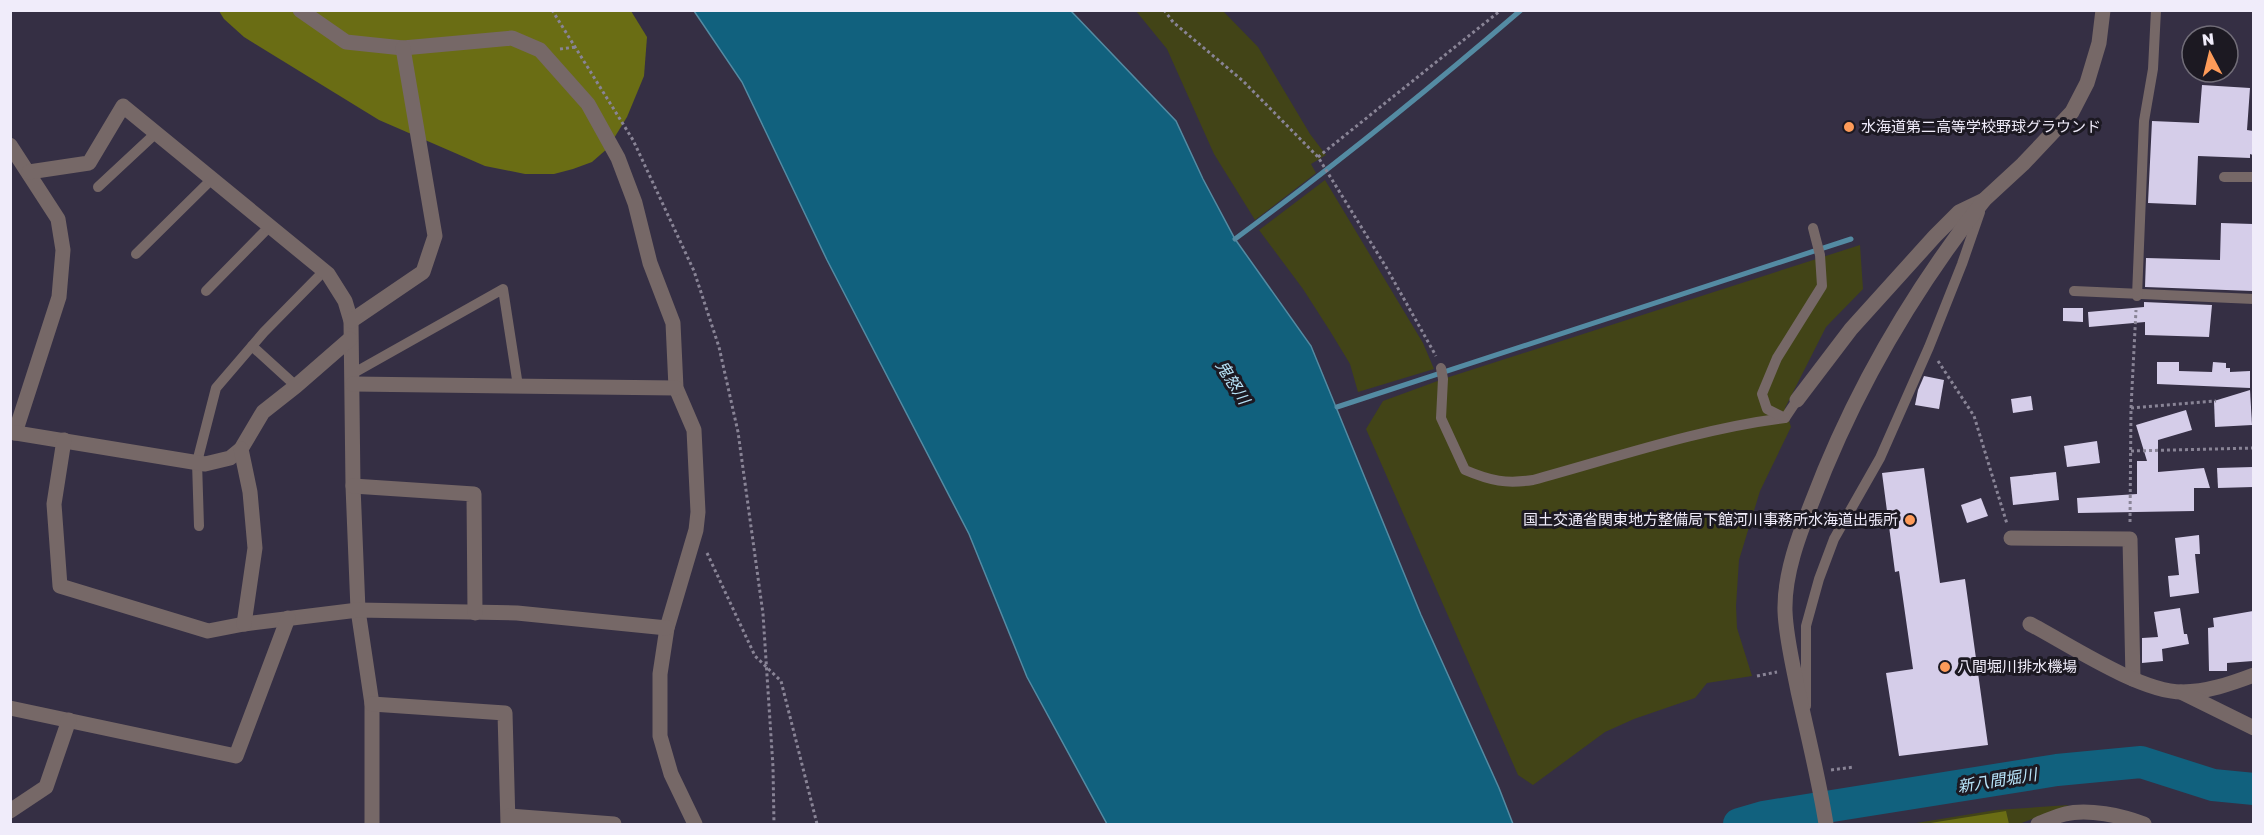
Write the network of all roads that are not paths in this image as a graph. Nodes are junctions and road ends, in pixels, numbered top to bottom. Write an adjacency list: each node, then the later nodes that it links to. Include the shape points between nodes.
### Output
1 (300, 10): 4 (street, via 346,42)
2 (2103, 10): 12 (street, via 2099,43 2087,83 2072,112)
3 (2156, 10): 19 (lane, via 2153,69 2144,121)
4 (403, 48): 21 (street, via 435,236 423,272); 28 (street, via 512,38 540,50 588,104 618,158 673,323)
5 (156, 133): 7 (street, via 123,106 89,163); 10 (street); 11 (lane)
6 (10, 145): 7 (street)
7 (29, 172): 31 (street, via 58,219 63,250 59,297)
8 (2224, 177): 9 (lane)
9 (2253, 177)
10 (212, 179): 13 (street); 15 (lane)
11 (98, 187)
12 (1984, 200): 29 (street, via 1959,212 1935,236 1851,329); 50 (lane, via 1929,346 1880,458 1834,539 1819,579 1806,626); 50 (street, via 1943,252 1893,331 1847,418 1802,527 1789,574 1785,609 1788,643)
13 (270, 226): 16 (street); 17 (lane)
14 (1813, 228): 30 (lane, via 1822,286 1777,358 1762,394 1767,409)
15 (136, 254)
16 (324, 271): 21 (street, via 345,301); 23 (lane)
17 (206, 291)
18 (2074, 291): 19 (lane)
19 (2137, 296): 20 (lane)
20 (2253, 299)
21 (351, 321): 22 (street)
22 (350, 339): 25 (street); 26 (street)
23 (252, 346): 26 (lane); 34 (lane, via 216,388)
24 (1442, 373): 30 (lane, via 1440,417 1465,470 1510,483 1710,432)
25 (352, 379): 27 (street); 27 (lane, via 503,289); 35 (street)
26 (296, 386): 33 (street, via 263,412)
27 (518, 386): 28 (street)
28 (676, 388): 43 (street, via 694,430 698,512)
29 (1797, 400): 30 (lane)
30 (1785, 418)
31 (13, 432): 32 (street)
32 (63, 440): 34 (street); 41 (street, via 54,504 60,586 208,632)
33 (241, 449): 34 (street, via 230,459); 41 (street, via 255,548)
34 (197, 462): 36 (lane)
35 (353, 486): 38 (street); 39 (street, via 474,494)
36 (199, 526)
37 (2011, 538): 45 (street, via 2130,539)
38 (358, 610): 39 (street); 40 (street); 47 (street)
39 (475, 613): 43 (street, via 517,613)
40 (288, 618): 41 (street); 49 (street, via 237,756)
41 (244, 624)
42 (2031, 624): 45 (street)
43 (667, 628): 57 (street, via 660,674 660,736 671,774)
44 (2253, 675): 46 (street, via 2223,687)
45 (2133, 679): 46 (street)
46 (2181, 692): 51 (street)
47 (372, 704): 54 (street, via 505,713); 55 (street)
48 (10, 708): 49 (street)
49 (69, 720): 52 (street, via 46,787)
50 (1806, 726): 58 (street)
51 (2253, 728)
52 (10, 811)
53 (2065, 819): 59 (street); 60 (street, via 2076,813 2122,816)
54 (508, 820): 56 (street)
55 (372, 825)
56 (614, 825)
57 (695, 825)
58 (1826, 825)
59 (2038, 825)
60 (2144, 825)

